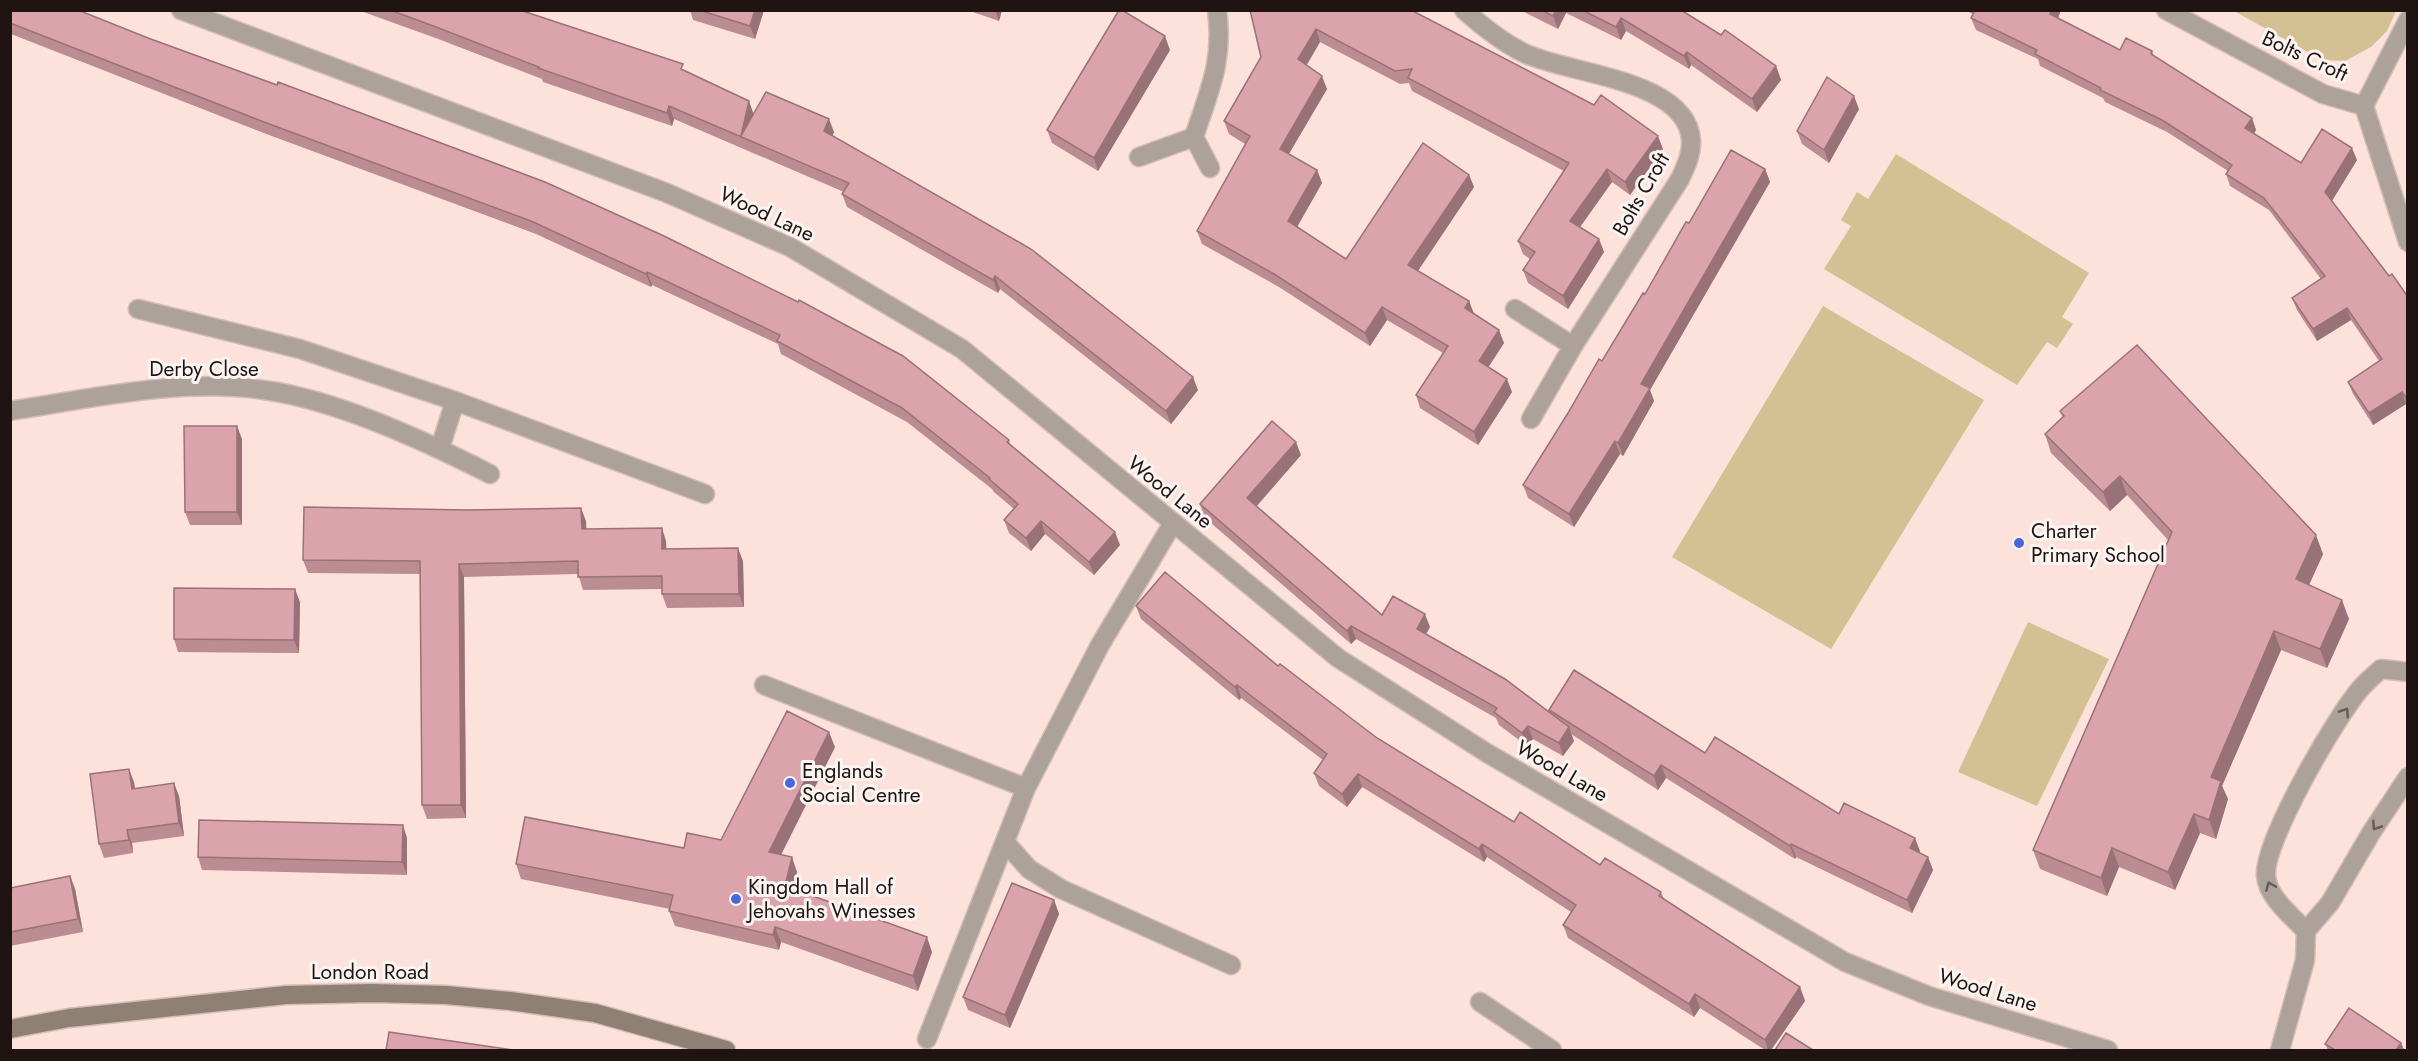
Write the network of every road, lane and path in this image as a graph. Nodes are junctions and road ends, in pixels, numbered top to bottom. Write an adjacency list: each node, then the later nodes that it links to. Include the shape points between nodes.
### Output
1 (181, 10): 20 (street, Wood Lane, via 667,193 790,247 962,350)
2 (1217, 10): 7 (street, via 1221,40 1217,70)
3 (1464, 10): 13 (street, Bolts Croft, via 1525,54 1650,91 1672,104 1686,122 1691,138 1680,179)
4 (2169, 11): 6 (street, Bolts Croft, via 2323,94)
5 (2408, 20): 6 (street)
6 (2364, 106): 10 (street, Bolts Croft)
7 (1194, 137): 8 (street); 9 (street)
8 (1139, 157)
9 (1210, 168)
10 (2408, 242)
11 (138, 309): 14 (street, via 300,349)
12 (1515, 309): 13 (street)
13 (1573, 346): 16 (street, Bolts Croft)
14 (455, 401): 17 (street); 19 (street)
15 (10, 411): 17 (street, Derby Close, via 170,389 265,390 331,406)
16 (1531, 419)
17 (440, 448): 18 (street, Derby Close)
18 (490, 474)
19 (705, 494)
20 (1173, 524): 24 (street, via 1100,645); 31 (street, Wood Lane, via 1338,658 1487,753 1835,956 1929,996)
21 (2408, 672): 26 (street, one-way to 21, via 2269,887 2266,866 2271,847 2315,759 2360,689 2381,669)
22 (764, 685): 24 (street)
23 (2408, 777): 26 (street, one-way to 26, via 2330,903)
24 (1026, 788): 25 (street)
25 (1005, 842): 27 (street, via 1029,869 1061,890); 30 (street)
26 (2306, 931): 35 (street, via 2305,960)
27 (1231, 965)
28 (1480, 1002): 33 (street)
29 (10, 1029): 32 (street, London Road, via 69,1018 286,995 446,995 595,1013)
30 (927, 1040)
31 (2068, 1045): 34 (street, Wood Lane)
32 (726, 1050)
33 (1552, 1050)
34 (2108, 1050)
35 (2280, 1050)

